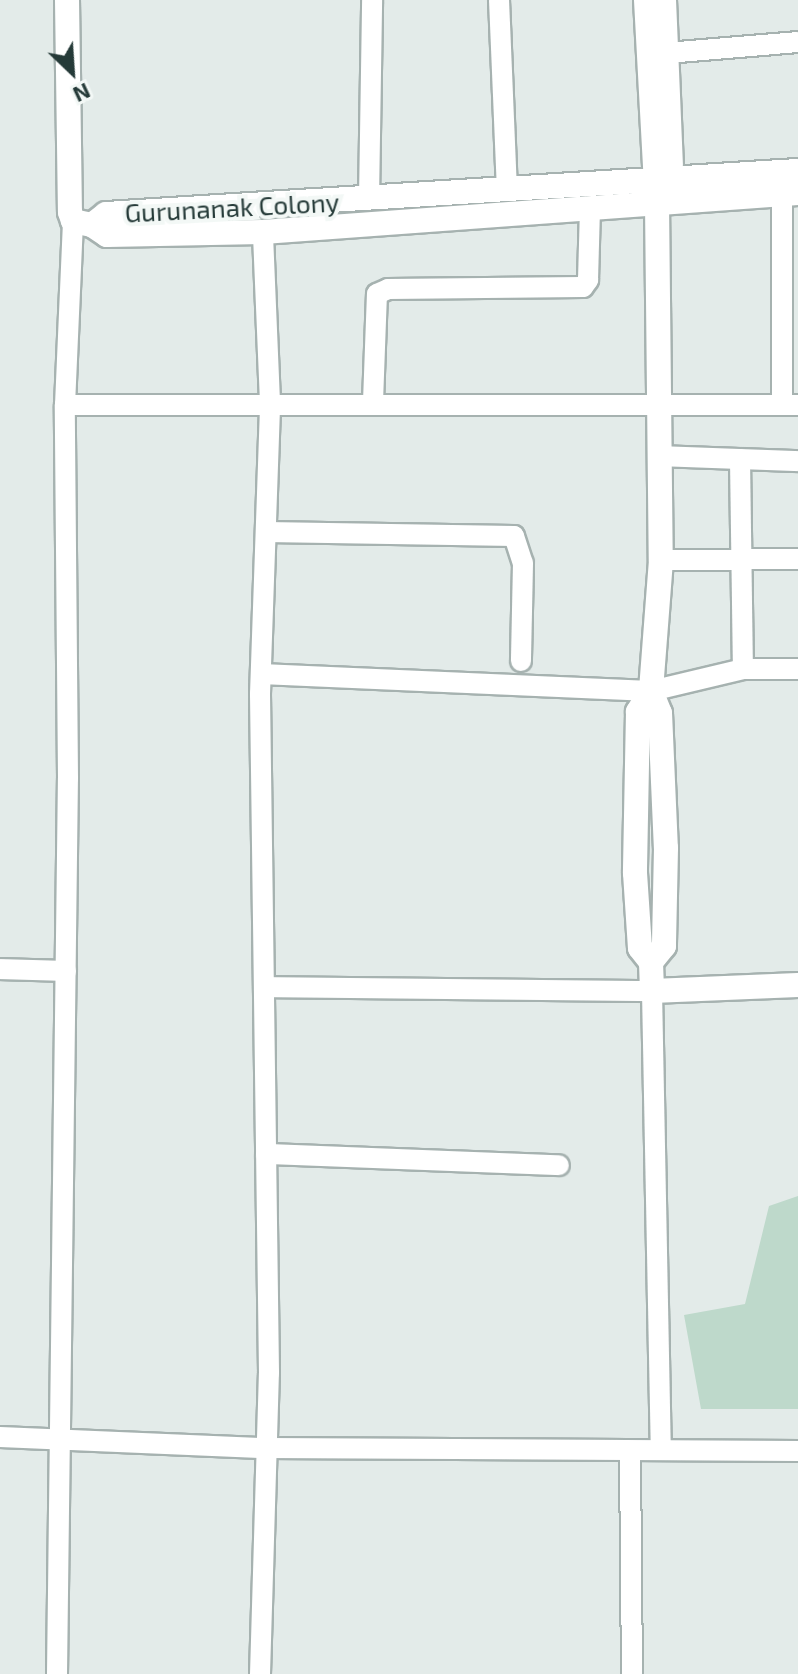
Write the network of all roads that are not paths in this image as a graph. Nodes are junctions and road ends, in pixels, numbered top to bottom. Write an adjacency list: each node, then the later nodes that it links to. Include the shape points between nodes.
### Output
1 (67, 0): 14 (street)
2 (372, 0): 12 (street)
3 (499, 0): 9 (street)
4 (646, 0): 10 (street)
5 (664, 0): 7 (street)
6 (798, 42): 7 (street)
7 (667, 53): 10 (street)
8 (798, 171): 10 (street, Gurunanak Colony)
9 (507, 191): 10 (street, Gurunanak Colony); 12 (street, Gurunanak Colony)
10 (664, 193): 11 (street, Gurunanak Colony); 13 (street, Gurunanak Colony); 18 (street)
11 (790, 194): 20 (street)
12 (369, 199): 14 (street, Gurunanak Colony, via 106,214)
13 (590, 208): 15 (street, Gurunanak Colony); 17 (street, via 588,280 583,287 388,289 377,294)
14 (82, 223): 15 (street, Gurunanak Colony, via 107,235); 19 (street)
15 (263, 232): 16 (street)
16 (270, 402): 17 (street); 19 (street); 24 (street)
17 (373, 402): 18 (street)
18 (661, 402): 20 (street); 21 (street)
19 (65, 405): 34 (street)
20 (790, 405)
21 (661, 456): 22 (street); 26 (street)
22 (740, 459): 23 (street); 27 (street)
23 (798, 461)
24 (266, 532): 28 (street, via 514,536 523,563); 31 (street)
25 (798, 559): 27 (street)
26 (661, 560): 27 (street); 32 (street)
27 (742, 560): 29 (street)
28 (521, 661)
29 (743, 669): 30 (street); 32 (street)
30 (798, 669)
31 (261, 674): 32 (street); 36 (street)
32 (651, 691): 37 (street, via 638,712 635,873 640,948 651,962)
33 (0, 969): 34 (street)
34 (66, 971): 41 (street)
35 (798, 985): 37 (street)
36 (264, 987): 37 (street); 38 (street)
37 (652, 991): 43 (street)
38 (266, 1154): 39 (street); 42 (street)
39 (559, 1165)
40 (0, 1437): 41 (street)
41 (60, 1437): 42 (street); 46 (street)
42 (266, 1448): 45 (street); 47 (street)
43 (661, 1448): 44 (street); 45 (street)
44 (798, 1451)
45 (630, 1452): 48 (street)
46 (57, 1674)
47 (260, 1674)
48 (632, 1674)

